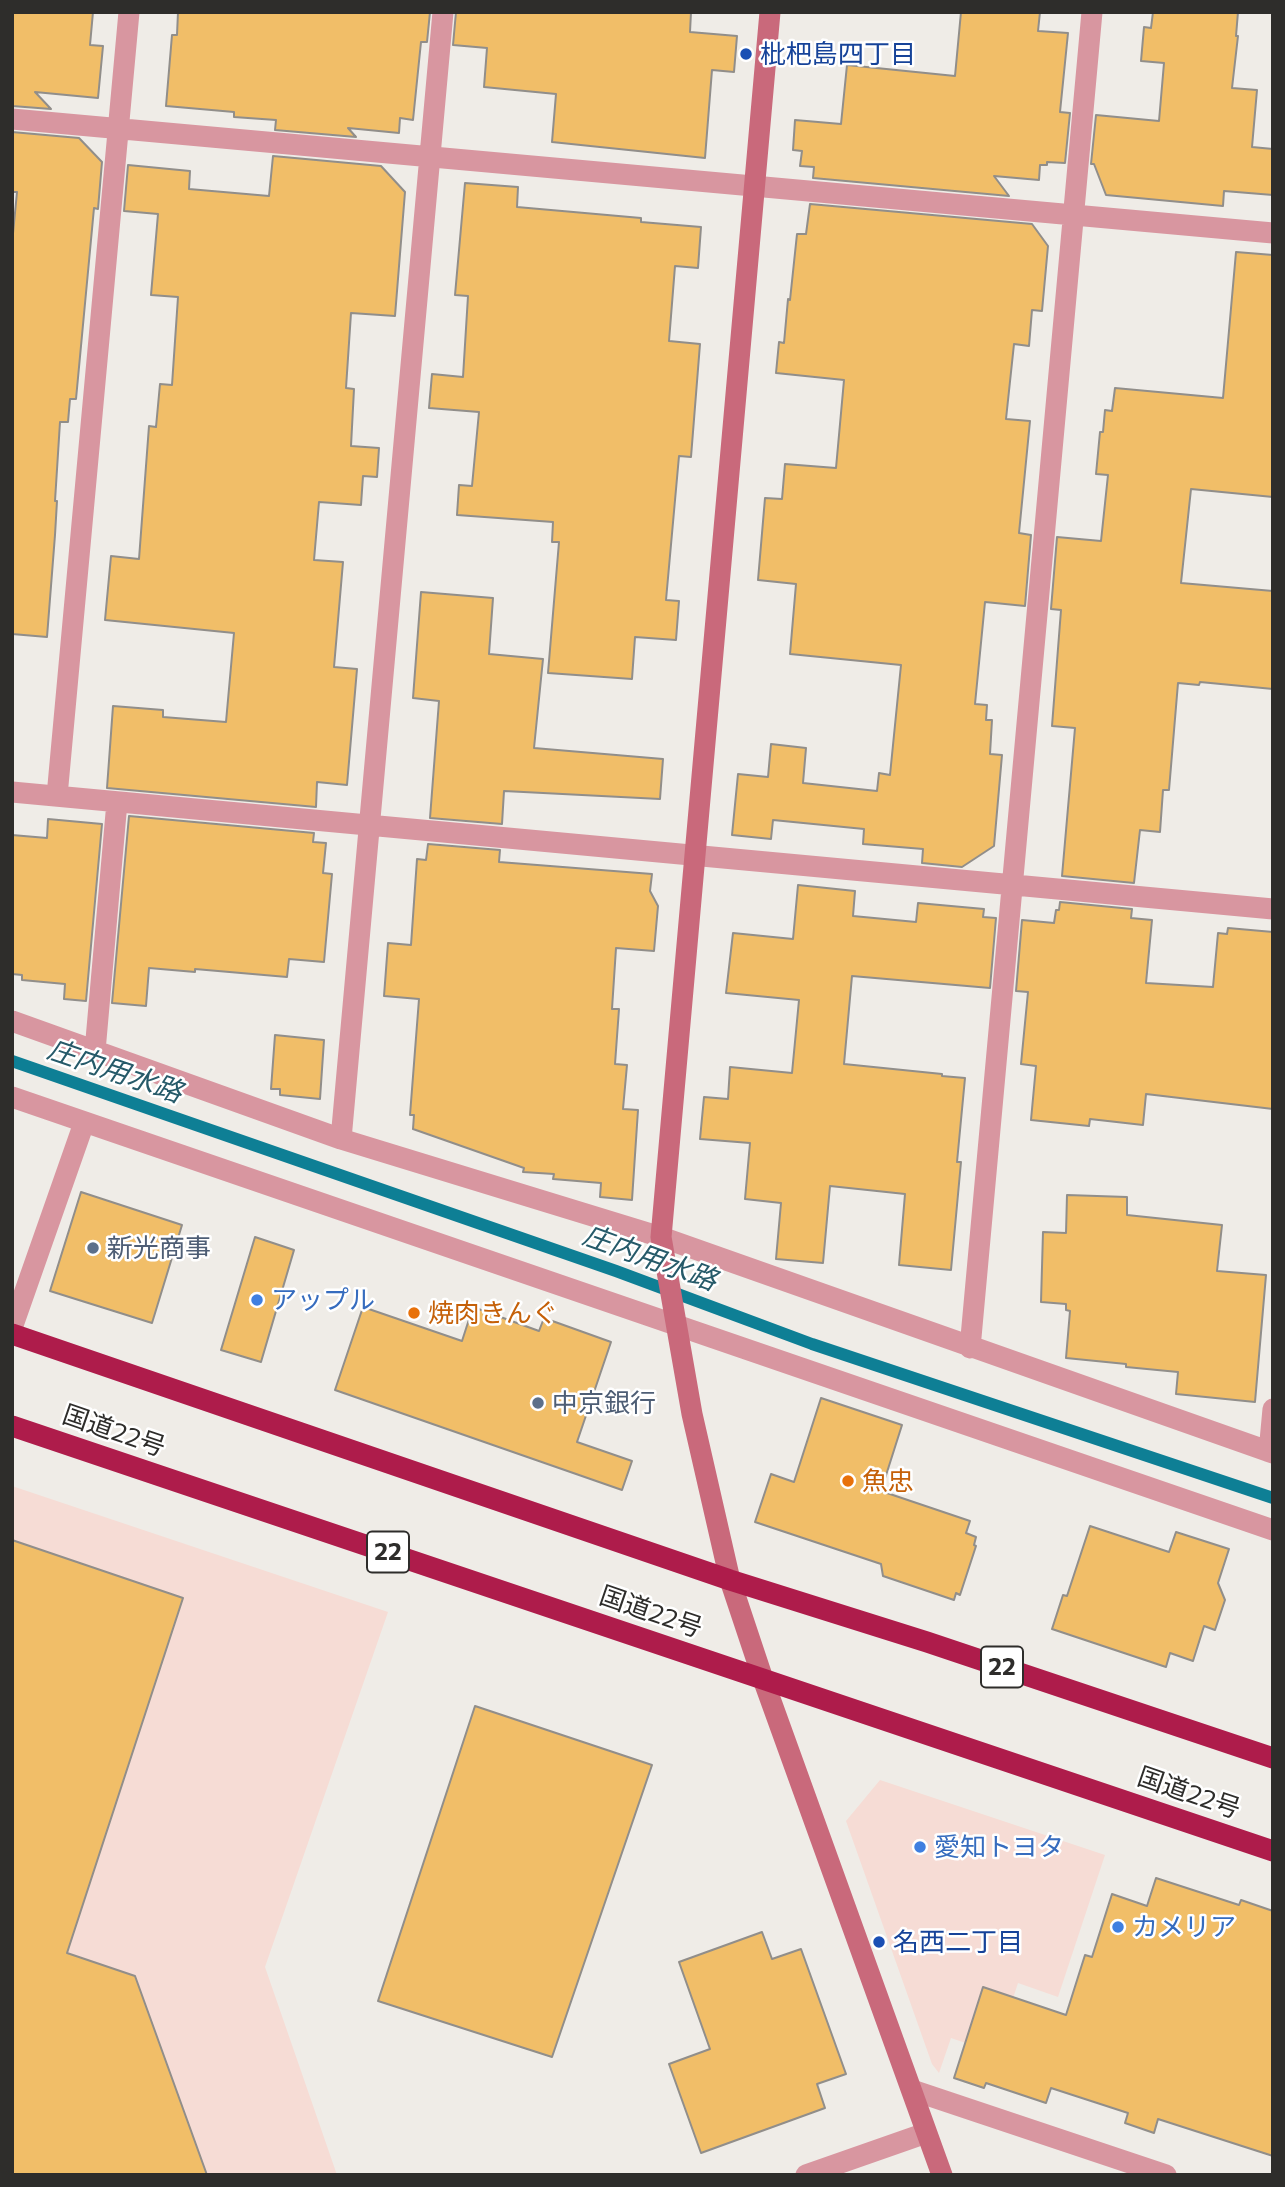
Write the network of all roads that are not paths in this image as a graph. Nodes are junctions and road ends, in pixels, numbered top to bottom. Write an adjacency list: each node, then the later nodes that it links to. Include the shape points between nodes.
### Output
1 (129, 12): 6 (street)
2 (443, 12): 7 (street)
3 (770, 12): 8 (street)
4 (1092, 12): 9 (street)
5 (12, 118): 6 (street)
6 (119, 128): 7 (street); 12 (street)
7 (429, 156): 8 (street); 14 (street)
8 (755, 185): 9 (street); 15 (street)
9 (1074, 214): 10 (street); 16 (street)
10 (1273, 233)
11 (12, 792): 12 (street)
12 (57, 796): 13 (street)
13 (117, 802): 14 (street); 19 (street)
14 (369, 825): 15 (street); 22 (street)
15 (695, 856): 16 (street); 23 (street)
16 (1012, 885): 17 (street); 27 (street)
17 (1273, 909)
18 (12, 1021): 19 (street)
19 (95, 1051): 22 (street)
20 (12, 1097): 21 (street)
21 (84, 1124): 24 (street); 25 (street)
22 (341, 1139): 23 (street)
23 (662, 1243): 24 (street); 27 (street)
24 (674, 1320): 31 (street); 32 (street)
25 (12, 1328)
26 (12, 1334): 32 (highway, 22)
27 (970, 1348): 30 (street)
28 (1273, 1409): 30 (street)
29 (12, 1426): 33 (highway, 国道22号 / 22)
30 (1271, 1452)
31 (1273, 1530)
32 (730, 1580): 33 (street); 34 (highway, 22)
33 (763, 1679): 35 (highway, 国道22号 / 22); 36 (street)
34 (1273, 1758)
35 (1273, 1851)
36 (912, 2090): 37 (street); 40 (street)
37 (926, 2133): 38 (street); 39 (street)
38 (806, 2175)
39 (942, 2175)
40 (1166, 2175)

